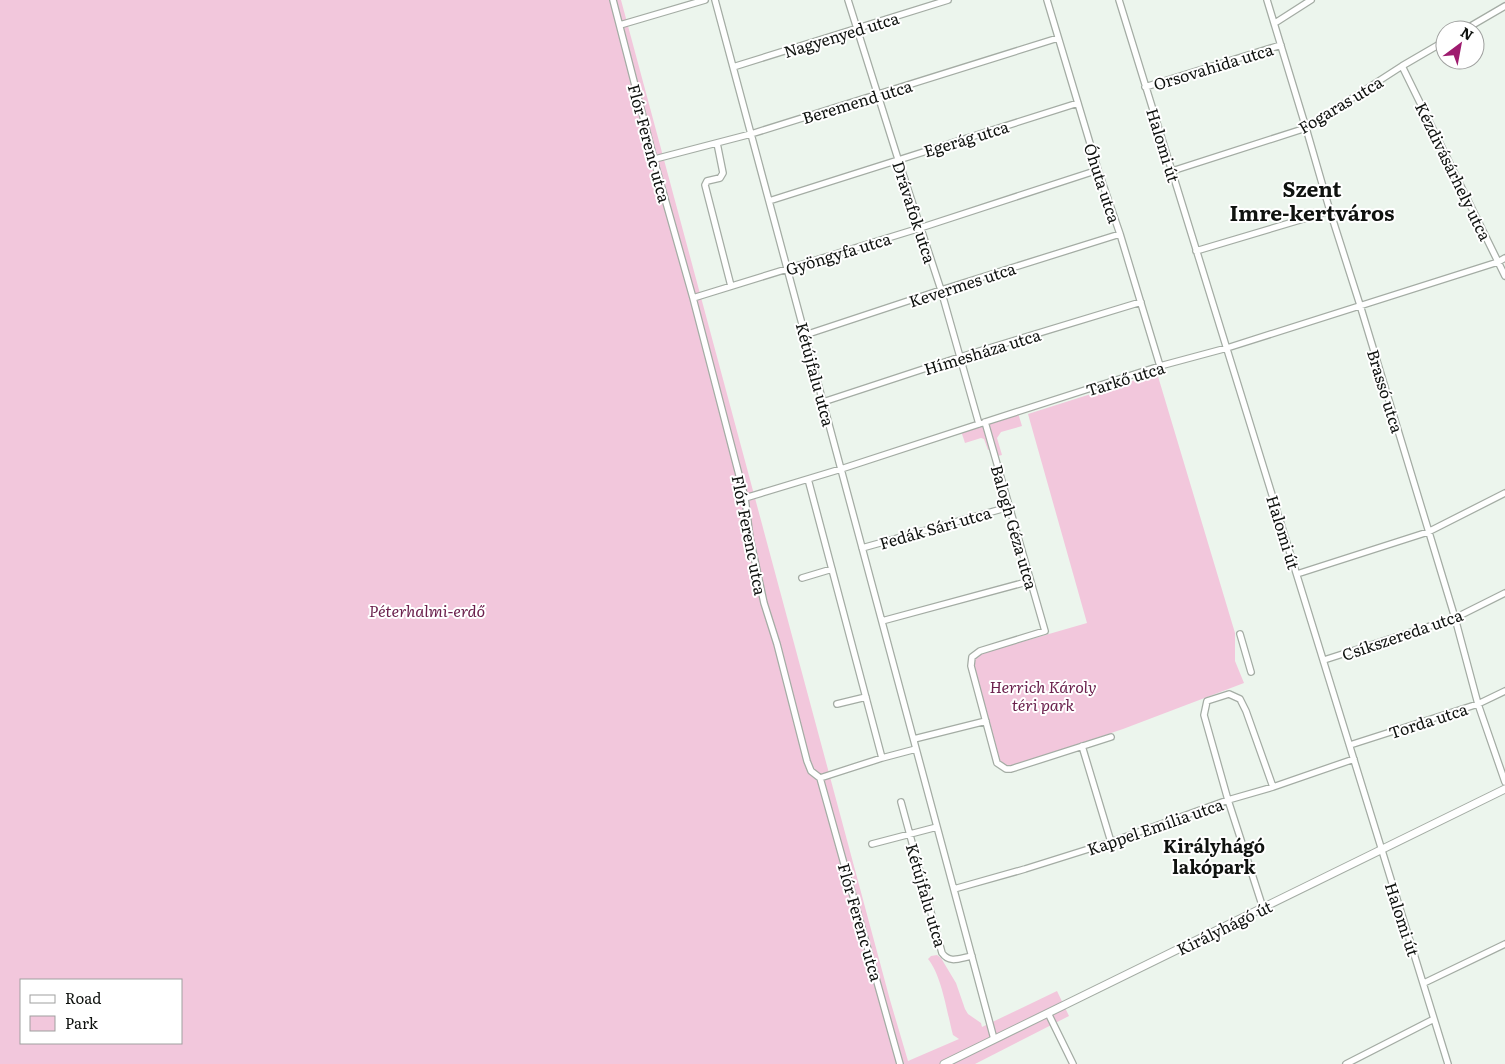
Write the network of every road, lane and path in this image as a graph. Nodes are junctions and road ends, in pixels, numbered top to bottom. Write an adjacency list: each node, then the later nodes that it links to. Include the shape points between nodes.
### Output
1 (613, 0): 13 (street, Flór Ferenc utca)
2 (705, 0): 13 (street)
3 (715, 0): 19 (street, Kétújfalu utca)
4 (848, 0): 14 (street, Drávafok utca)
5 (948, 0): 14 (street, Nagyenyed utca)
6 (1046, 0): 15 (street, Óhuta utca)
7 (1119, 0): 20 (street, Halomi út)
8 (1267, 0): 12 (street, Brassó utca)
9 (1311, 0): 12 (street)
10 (1505, 6): 11 (street)
11 (1481, 20)
12 (1275, 23): 16 (street, Brassó utca)
13 (620, 26): 27 (street, Flór Ferenc utca)
14 (857, 29): 19 (street, Nagyenyed utca); 21 (street, Drávafok utca)
15 (1058, 38): 21 (street, Beremend utca); 22 (street, Óhuta utca)
16 (1282, 45): 20 (street, Orsovahida utca); 23 (street, Brassó utca)
17 (1435, 47): 18 (street, Fogaras utca)
18 (1402, 66): 23 (street, Fogaras utca); 36 (street, Kézdivásárhely utca)
19 (733, 67): 24 (street, Kétújfalu utca)
20 (1145, 87): 29 (street, Halomi út)
21 (878, 94): 24 (street, Beremend utca); 26 (street, Drávafok utca)
22 (1078, 103): 26 (street, Egerág utca); 28 (street, Óhuta utca)
23 (1306, 128): 29 (street, Fogaras utca); 31 (street, Brassó utca)
24 (751, 134): 25 (street, Beremend utca); 30 (street, Kétújfalu utca)
25 (717, 143): 27 (street, Beremend utca); 39 (street, via 723,173 705,185)
26 (898, 159): 30 (street, Egerág utca); 32 (street, Drávafok utca)
27 (655, 160): 41 (street, Flór Ferenc utca)
28 (1098, 170): 32 (street, Gyöngyfa utca); 33 (street, Óhuta utca)
29 (1172, 171): 34 (street, Halomi út)
30 (769, 201): 37 (street, Kétújfalu utca)
31 (1330, 211): 34 (street); 43 (street, Brassó utca)
32 (920, 228): 37 (street, Gyöngyfa utca); 40 (street, Drávafok utca)
33 (1120, 234): 40 (street, Kevermes utca); 42 (street, Óhuta utca)
34 (1196, 251): 45 (street, Halomi út)
35 (1505, 258): 36 (street, Tarkő utca)
36 (1498, 262): 38 (street, Kézdivásárhely utca); 43 (street, Tarkő utca)
37 (787, 268): 39 (street, Gyöngyfa utca); 44 (street, Kétújfalu utca)
38 (1505, 276)
39 (731, 286): 41 (street, Gyöngyfa utca)
40 (941, 290): 44 (street, Kevermes utca); 46 (street, Drávafok utca)
41 (693, 298): 53 (street, Flór Ferenc utca)
42 (1141, 302): 46 (street, Hímesháza utca); 47 (street, Óhuta utca)
43 (1360, 305): 45 (street, Tarkő utca); 55 (street, Brassó utca)
44 (805, 335): 48 (street, Kétújfalu utca)
45 (1227, 348): 47 (street, Tarkő utca); 58 (street, Halomi út)
46 (960, 357): 48 (street, Hímesháza utca); 49 (street, Drávafok utca)
47 (1160, 366): 49 (street, Tarkő utca)
48 (823, 402): 50 (street, Kétújfalu utca)
49 (982, 423): 50 (street, Tarkő utca); 54 (street, Balogh Géza utca)
50 (841, 470): 51 (street, Tarkő utca); 56 (street, Kétújfalu utca)
51 (808, 479): 53 (street, Tarkő utca); 57 (street)
52 (1505, 493): 55 (street)
53 (745, 498): 79 (street, Flór Ferenc utca, via 764,603 806,761 810,771)
54 (1009, 506): 56 (street, Fedák Sári utca); 60 (street, Balogh Géza utca)
55 (1428, 532): 58 (street); 62 (street, Brassó utca)
56 (862, 548): 63 (street, Kétújfalu utca)
57 (832, 570): 59 (street); 68 (street)
58 (1297, 574): 65 (street, Halomi út)
59 (802, 578)
60 (1030, 580): 63 (street); 71 (street, Balogh Géza utca, via 1045,631 980,651 970,661)
61 (1505, 593): 62 (street, Csíkszereda utca)
62 (1455, 618): 65 (street, Csíkszereda utca); 70 (street, Brassó utca)
63 (882, 621): 73 (street, Kétújfalu utca)
64 (1240, 634): 66 (street)
65 (1324, 660): 74 (street, Halomi út)
66 (1251, 672)
67 (1505, 690): 70 (street, Torda utca)
68 (866, 696): 69 (street); 77 (street)
69 (837, 704)
70 (1478, 704): 74 (street, Torda utca); 80 (street, Brassó utca)
71 (986, 721): 73 (street); 75 (street, via 997,763 1006,769)
72 (1111, 737): 75 (street)
73 (914, 740): 76 (street, Kétújfalu utca)
74 (1350, 745): 78 (street, Halomi út)
75 (1082, 746): 87 (street)
76 (916, 749): 77 (street); 85 (street, Kétújfalu utca)
77 (882, 758): 79 (street)
78 (1354, 759): 81 (street, Kappel Emília utca); 89 (street, Halomi út)
79 (820, 778): 98 (street, Flór Ferenc utca)
80 (1505, 782)
81 (1273, 788): 83 (street, Kappel Emília utca); 83 (street, via 1240,698 1229,694 1207,701 1204,715)
82 (1505, 789): 89 (street, Királyhágó út)
83 (1228, 800): 87 (street, Kappel Emília utca); 91 (street)
84 (901, 802): 86 (street, Kétújfalu utca)
85 (937, 828): 86 (street, Kétújfalu utca); 90 (street, Kétújfalu utca)
86 (910, 835): 88 (street, Kétújfalu utca); 93 (street, Kétújfalu utca, via 942,953 952,960)
87 (1111, 842): 90 (street, Kappel Emília utca)
88 (872, 844)
89 (1382, 849): 91 (street, Királyhágó út); 94 (street, Halomi út)
90 (954, 889): 93 (street, Kétújfalu utca)
91 (1263, 908): 95 (street, Királyhágó út)
92 (1505, 944): 94 (street)
93 (972, 956): 97 (street, Kétújfalu utca)
94 (1424, 983): 96 (street, Halomi út)
95 (1048, 1013): 97 (street, Királyhágó út); 100 (street)
96 (1434, 1019): 101 (street); 102 (street, Halomi út)
97 (994, 1039): 99 (street, Királyhágó út)
98 (900, 1064)
99 (944, 1064)
100 (1073, 1064)
101 (1346, 1064)
102 (1448, 1064)

